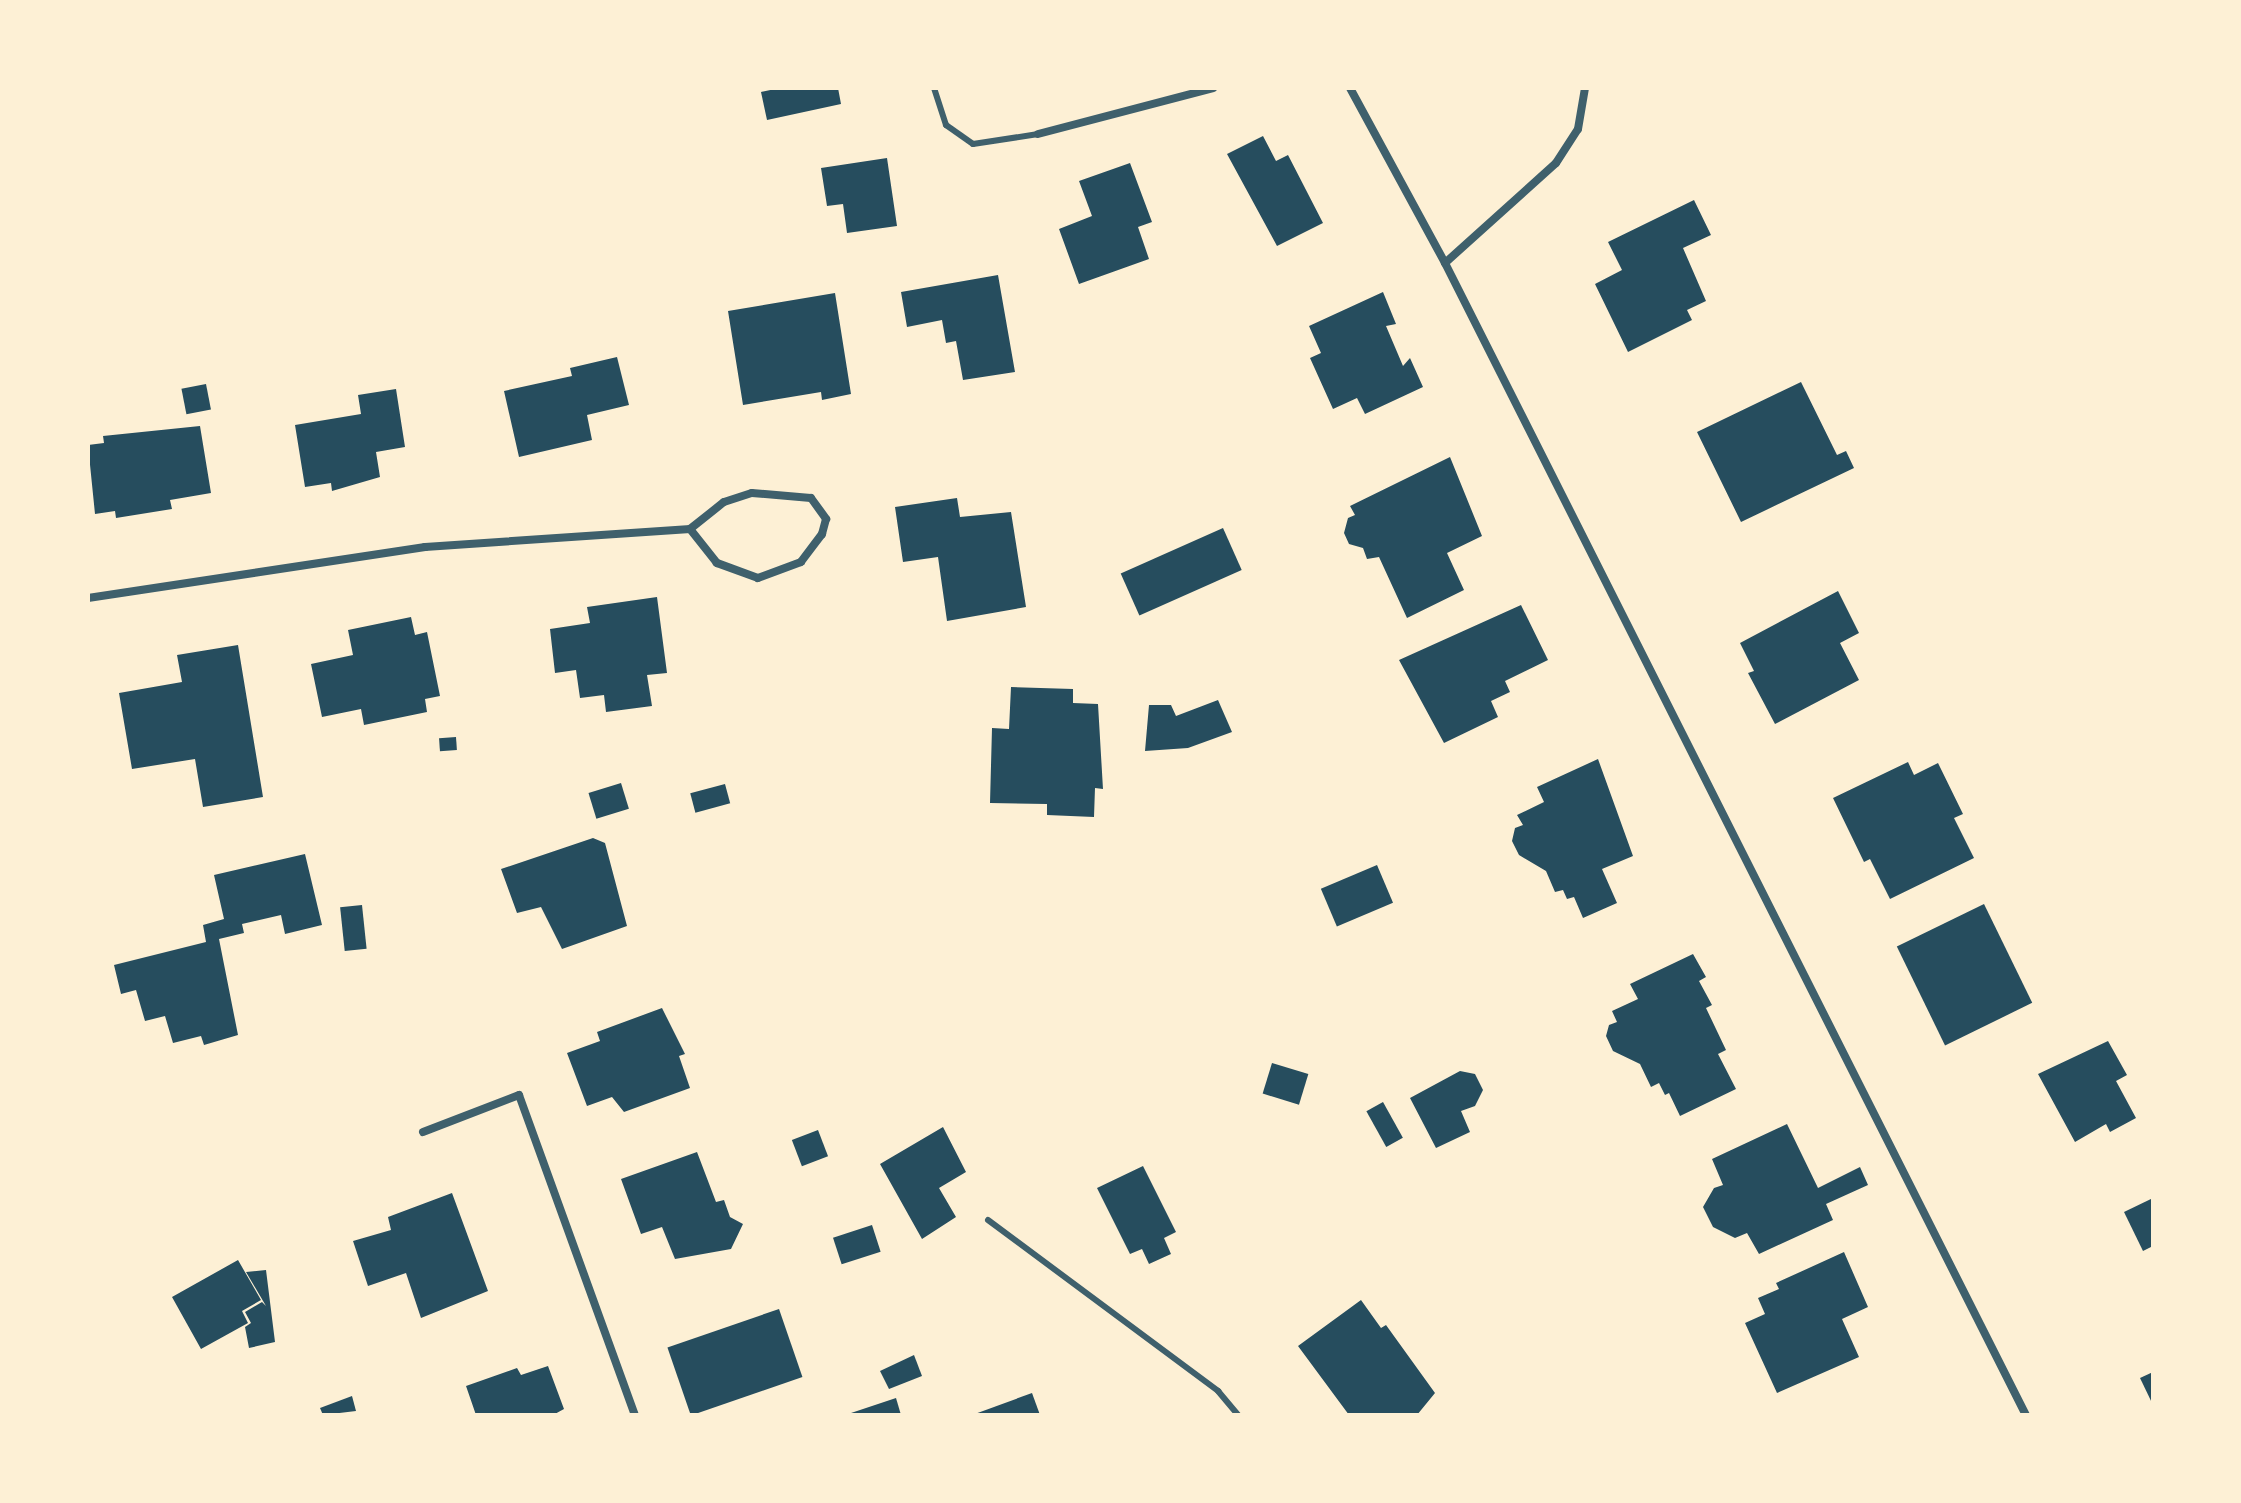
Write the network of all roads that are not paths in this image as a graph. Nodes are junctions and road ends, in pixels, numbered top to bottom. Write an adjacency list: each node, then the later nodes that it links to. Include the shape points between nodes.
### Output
1 (934, 88): 5 (lane, via 946,125 973,144)
2 (1213, 88): 5 (street)
3 (1350, 88): 6 (street)
4 (1585, 88): 6 (street, via 1578,129 1556,163)
5 (1038, 134)
6 (1445, 263): 13 (street)
7 (690, 529): 7 (street, via 724,502 752,493 799,494 823,508 825,527 813,550 781,573 758,578 717,563); 8 (street, via 425,547)
8 (88, 598)
9 (423, 1132): 11 (street, via 519,1095)
10 (988, 1220): 12 (lane, via 1218,1391)
11 (635, 1415)
12 (1238, 1415)
13 (2026, 1415)

